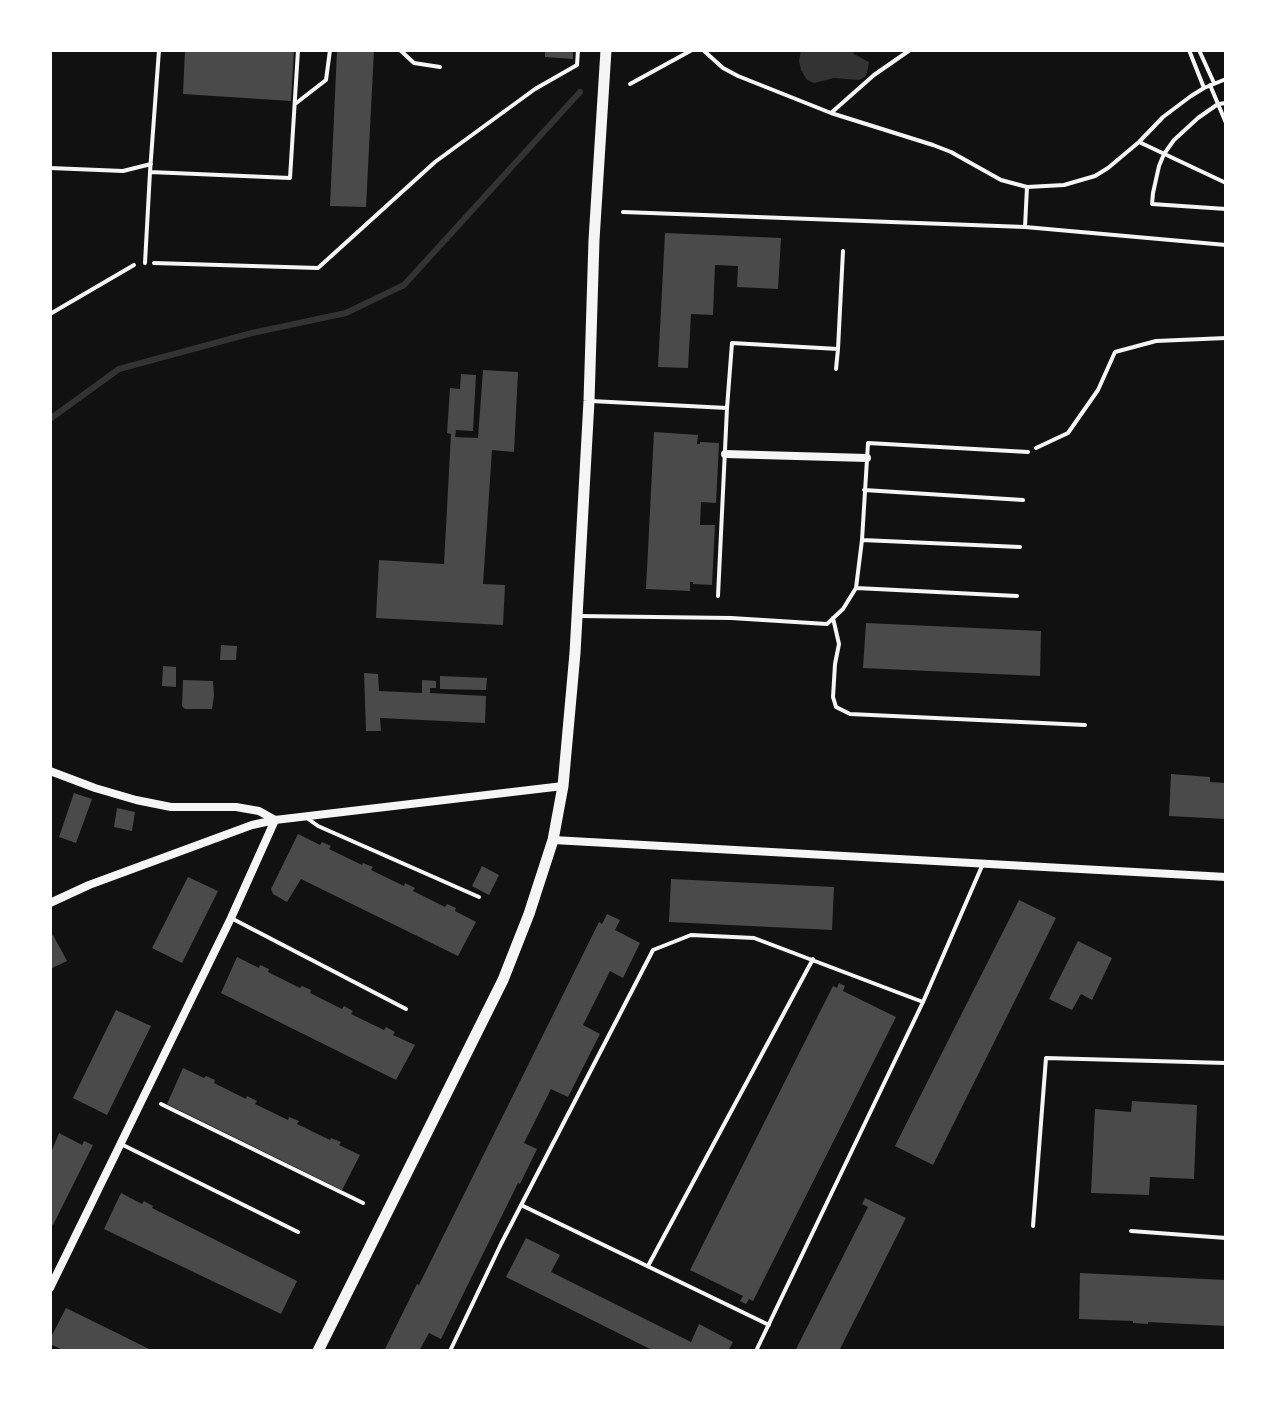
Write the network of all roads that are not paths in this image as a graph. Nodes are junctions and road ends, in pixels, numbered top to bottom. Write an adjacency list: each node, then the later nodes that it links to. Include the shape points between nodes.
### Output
1 (159, 50): 8 (lane)
2 (298, 50): 7 (lane)
3 (330, 50): 7 (lane, via 326,80)
4 (400, 50): 6 (lane, via 414,63)
5 (606, 50): 15 (street)
6 (440, 67)
7 (295, 104): 10 (lane, via 290,178)
8 (151, 164): 9 (lane, via 123,171); 10 (lane)
9 (50, 168)
10 (150, 172): 12 (lane)
11 (843, 251): 13 (lane)
12 (145, 263)
13 (838, 349): 14 (lane); 16 (lane, via 732,343)
14 (836, 369)
15 (589, 401): 16 (lane); 27 (street)
16 (727, 408): 18 (lane)
17 (1028, 452): 19 (lane, via 868,443)
18 (725, 454): 19 (street); 25 (lane)
19 (867, 458): 20 (lane)
20 (864, 490): 21 (lane); 22 (lane)
21 (1023, 500)
22 (862, 540): 23 (lane); 24 (lane)
23 (1020, 547)
24 (856, 588): 26 (lane); 28 (lane)
25 (718, 596)
26 (1017, 596)
27 (576, 616): 28 (lane, via 827,624); 31 (street)
28 (833, 617): 29 (lane, via 839,644 833,697 836,707 850,714)
29 (1085, 725)
30 (50, 771): 33 (street, via 136,800 171,807 236,807)
31 (563, 786): 32 (street); 34 (street)
32 (305, 816): 33 (street); 37 (lane)
33 (275, 820): 38 (street); 39 (street)
34 (553, 840): 35 (street); 53 (street, via 503,980)
35 (983, 864): 36 (street); 41 (lane)
36 (1226, 877)
37 (479, 897)
38 (50, 903)
39 (231, 918): 42 (lane); 44 (street)
40 (813, 959): 41 (lane); 45 (lane, via 754,938 691,935 653,950); 50 (lane)
41 (923, 1002): 52 (lane)
42 (406, 1009)
43 (1226, 1063): 46 (lane, via 1046,1058)
44 (120, 1144): 48 (lane); 51 (street)
45 (521, 1205): 50 (lane); 54 (lane)
46 (1033, 1226)
47 (1131, 1231): 49 (lane)
48 (298, 1232)
49 (1226, 1238)
50 (648, 1266): 52 (lane)
51 (50, 1288)
52 (769, 1325): 55 (lane)
53 (318, 1351)
54 (450, 1351)
55 (756, 1351)

